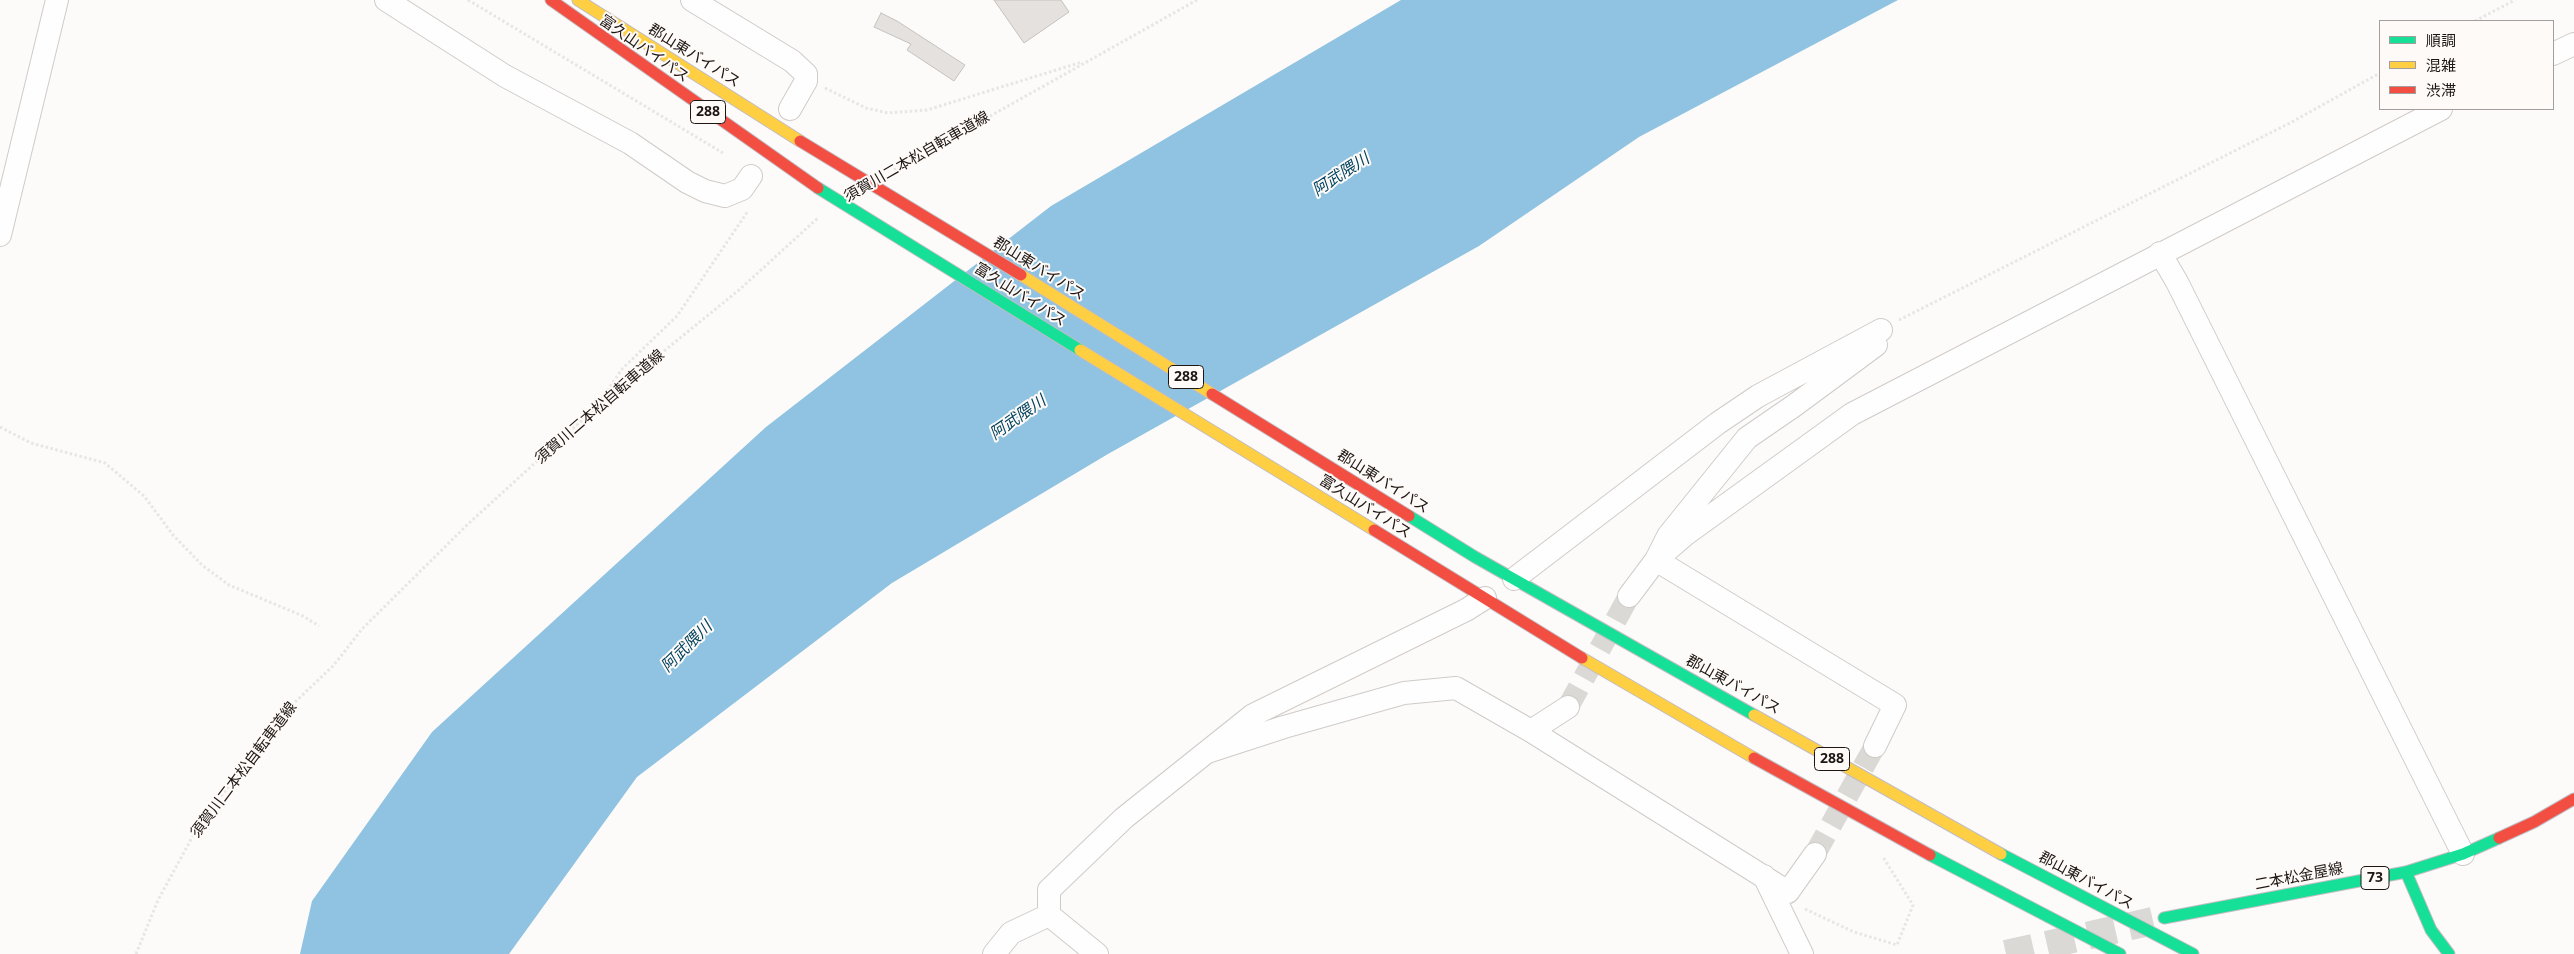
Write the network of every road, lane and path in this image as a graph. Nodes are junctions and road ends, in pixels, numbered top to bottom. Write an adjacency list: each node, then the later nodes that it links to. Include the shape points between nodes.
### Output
1 (57, 0): 22 (street)
2 (386, 0): 19 (street, via 505,76 630,143 699,188 725,196 742,189)
3 (468, 0): 17 (path)
4 (550, 0): 21 (main road, 富久山バイパス / 288)
5 (578, 0): 28 (main road, 郡山東バイパス / 288, via 801,142)
6 (692, 0): 15 (street, via 792,61 806,74 806,81)
7 (1196, 0): 12 (path, 須賀川二本松自転車道線)
8 (2515, 0): 9 (path)
9 (2477, 20)
10 (2574, 44): 11 (street)
11 (2554, 54)
12 (1089, 59): 14 (path, via 928,110 888,113 866,108); 18 (path, 須賀川二本松自転車道線)
13 (2379, 74): 24 (path, via 2290,123)
14 (824, 88)
15 (790, 109)
16 (2439, 110): 23 (street)
17 (724, 154)
18 (889, 173)
19 (751, 176)
20 (751, 202): 25 (path, via 677,316 622,369)
21 (839, 202): 25 (path, 須賀川二本松自転車道線, via 739,290); 30 (main road, 富久山バイパス / 288)
22 (0, 235)
23 (2160, 253): 27 (street, via 1852,414 1686,534); 39 (street)
24 (1881, 330): 27 (street, via 1876,346 1747,438 1668,536); 28 (street, via 1758,396 1718,423)
25 (596, 407): 45 (path, 須賀川二本松自転車道線, via 466,526 362,628 334,666 291,706 200,823 158,900)
26 (0, 427): 31 (path, via 31,444 104,463 144,496 172,535 202,565 229,584)
27 (1656, 560): 29 (street); 34 (street, via 1895,705)
28 (1514, 579): 50 (main road, 郡山東バイパス / 288, via 1992,849)
29 (1629, 596)
30 (1485, 598): 35 (street, via 1253,715); 49 (main road, 288, via 1653,701 1824,798)
31 (319, 626)
32 (1568, 707): 33 (street)
33 (1531, 732): 35 (street, via 1456,688 1404,693); 41 (street)
34 (1875, 746)
35 (1207, 752): 43 (street, via 1124,818 1049,890)
36 (2574, 799): 39 (main road, 二本松金屋線 / 73, via 2534,822)
37 (1880, 853): 42 (path, via 1913,906 1897,945 1854,932 1795,905)
38 (1815, 854): 42 (street)
39 (2463, 854): 40 (main road, 二本松金屋線 / 73)
40 (2406, 872): 44 (main road, 二本松金屋線 / 73); 51 (main road, via 2431,930)
41 (1763, 874): 42 (street); 48 (street)
42 (1788, 892)
43 (1049, 915): 46 (street, via 1011,933); 47 (street)
44 (2164, 918)
45 (136, 954)
46 (994, 954)
47 (1097, 954)
48 (1802, 954)
49 (2120, 954)
50 (2193, 954)
51 (2449, 954)

